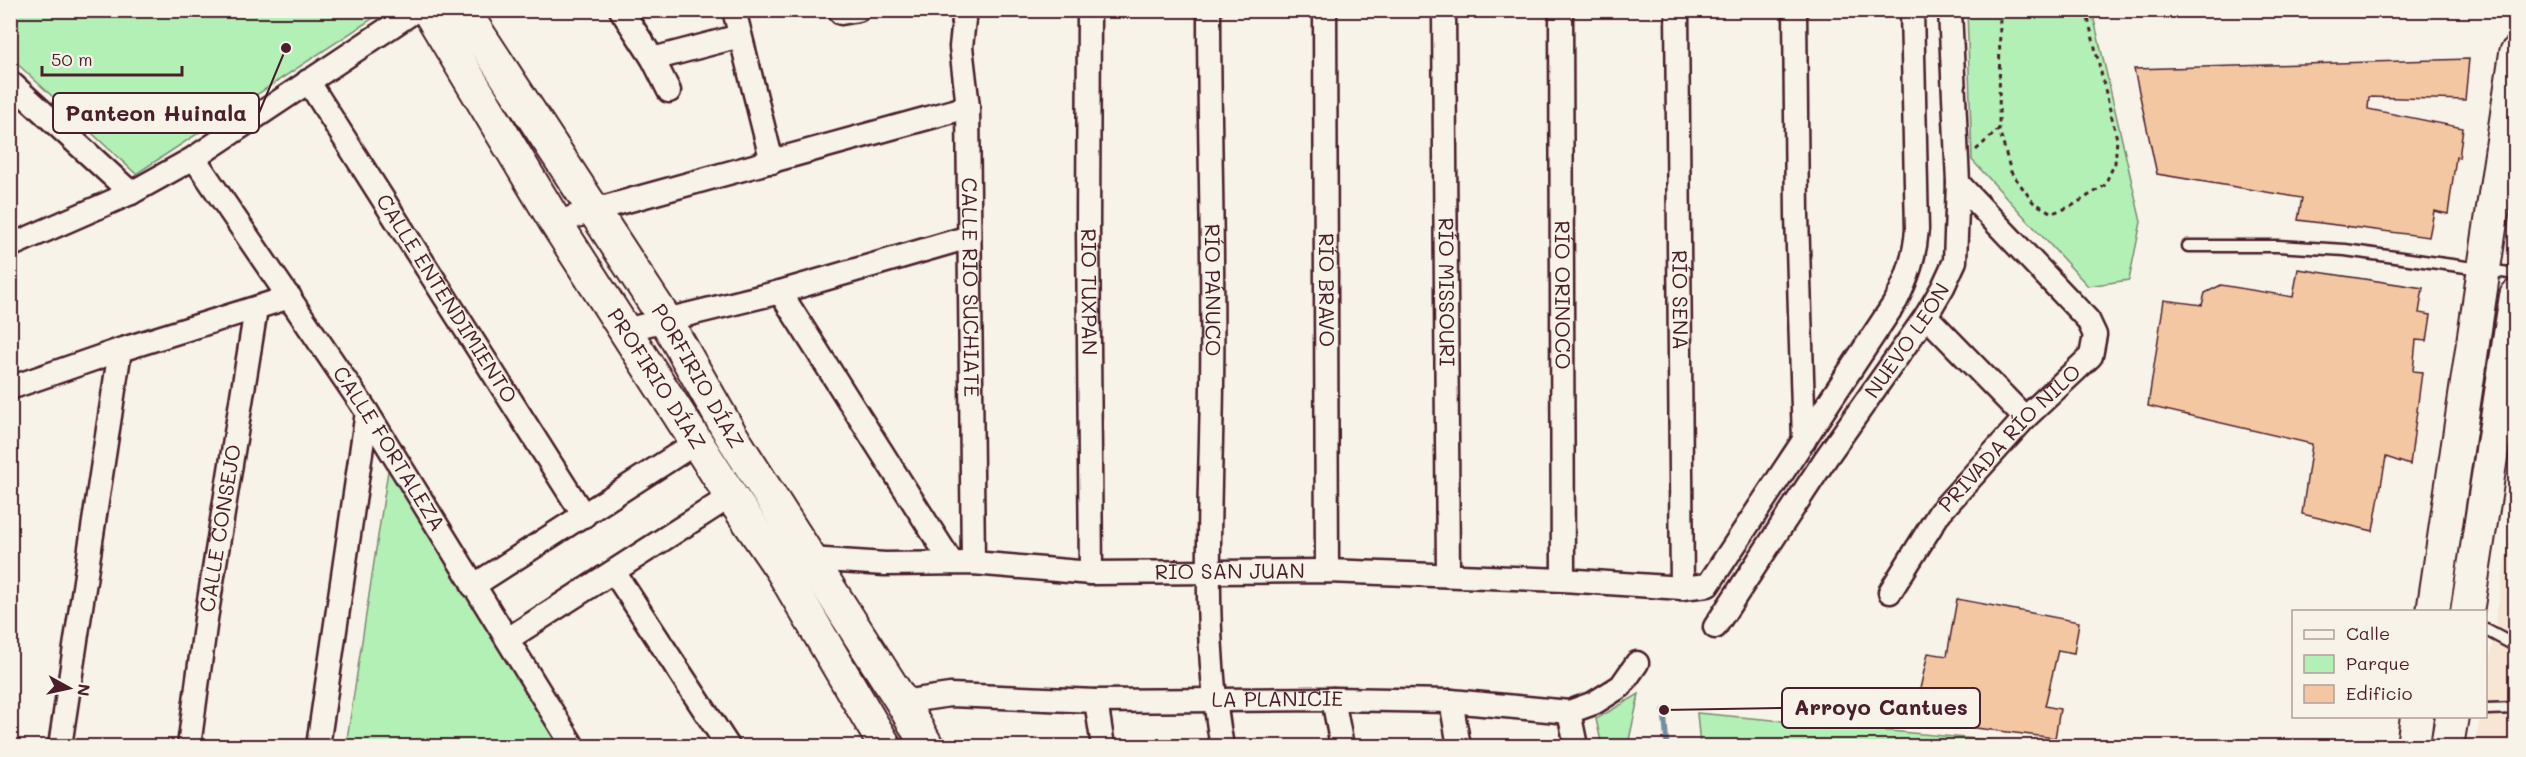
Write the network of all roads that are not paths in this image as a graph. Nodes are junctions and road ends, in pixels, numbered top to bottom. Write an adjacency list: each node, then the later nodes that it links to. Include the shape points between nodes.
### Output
1 (416, 10): 19 (street)
2 (428, 10): 28 (street, PROFIRIO DÍAZ)
3 (463, 10): 27 (street, PORFIRIO DÍAZ)
4 (621, 10): 18 (street)
5 (734, 10): 16 (street)
6 (965, 10): 22 (street, CALLE RÍO SUCHIATE, via 961,47)
7 (1089, 10): 55 (street, RÍO TUXPAN)
8 (1209, 10): 54 (street, RÍO PÁNUCO, via 1213,346)
9 (1325, 10): 52 (street, RÍO BRAVO)
10 (1444, 10): 56 (street, RÍO MISSOURI)
11 (1561, 10): 57 (street, RÍO ORINOCO)
12 (1677, 10): 60 (street, RÍO SENA)
13 (1795, 10): 45 (street)
14 (1912, 10): 45 (street, NUEVO LEÓN, via 1915,257 1896,302)
15 (1950, 10): 25 (street, NUEVO LEÓN)
16 (740, 36): 18 (street); 24 (street)
17 (2516, 53): 32 (street)
18 (653, 59): 21 (street)
19 (308, 81): 23 (street); 48 (street, CALLE ENTENDIMIENTO)
20 (10, 82): 26 (street)
21 (669, 91)
22 (968, 107): 24 (street); 29 (street, CALLE RÍO SUCHIATE)
23 (194, 158): 26 (street); 36 (street, CALLE FORTALEZA)
24 (772, 162): 27 (street)
25 (1958, 183): 38 (street, NUEVO LEÓN, via 1955,261); 44 (street, PRIVADA RÍO NILO, via 2088,320 2095,335 2091,356)
26 (131, 193): 30 (street)
27 (594, 210): 28 (street); 39 (street, PORFIRIO DÍAZ)
28 (556, 223): 40 (street, PROFIRIO DÍAZ)
29 (969, 237): 34 (street); 50 (street, CALLE RÍO SUCHIATE)
30 (10, 246)
31 (2188, 246): 32 (lane, via 2345,250)
32 (2483, 270): 33 (lane); 63 (street)
33 (2516, 274)
34 (780, 292): 39 (street); 50 (street)
35 (2516, 296): 64 (street)
36 (290, 297): 37 (street); 43 (street, CALLE FORTALEZA)
37 (256, 309): 41 (street); 81 (street, CALLE CONSEJO)
38 (1926, 316): 44 (street); 62 (street, NUEVO LEÓN, via 1826,458)
39 (665, 319): 40 (street); 49 (street, PORFIRIO DÍAZ, via 731,435)
40 (625, 330): 46 (street, PROFIRIO DÍAZ)
41 (120, 350): 42 (street); 80 (street)
42 (10, 388)
43 (367, 412): 59 (street, CALLE FORTALEZA); 82 (street)
44 (2025, 418): 61 (street, PRIVADA RÍO NILO, via 1940,512)
45 (1804, 441): 58 (street, NUEVO LEÓN)
46 (698, 442): 47 (street, PROFIRIO DÍAZ); 48 (street)
47 (730, 496): 51 (street, PROFIRIO DÍAZ); 53 (street)
48 (584, 516): 59 (street)
49 (810, 559): 50 (street, RÍO SAN JUAN, via 885,564); 51 (street, RÍO SAN JUAN); 74 (street, PORFIRIO DÍAZ)
50 (963, 563): 55 (street, RÍO SAN JUAN)
51 (781, 569): 85 (street, PROFIRIO DÍAZ)
52 (1328, 571): 54 (street, RÍO SAN JUAN); 56 (street, RÍO SAN JUAN)
53 (614, 572): 67 (street); 84 (street)
54 (1210, 572): 55 (street, RÍO SAN JUAN); 71 (street, RÍO PÁNUCO)
55 (1091, 573)
56 (1448, 575): 57 (street, RÍO SAN JUAN)
57 (1563, 580): 60 (street, RÍO SAN JUAN)
58 (1708, 585): 60 (street); 62 (street)
59 (473, 586): 67 (street, CALLE FORTALEZA)
60 (1682, 588)
61 (1890, 592)
62 (1736, 597): 65 (street, NUEVO LEÓN)
63 (2438, 610)
64 (2468, 610)
65 (1715, 627)
66 (2487, 631): 68 (lane)
67 (508, 639): 83 (street, CALLE FORTALEZA)
68 (2516, 646)
69 (1637, 663): 77 (street, LA PLANICIE, via 1621,686)
70 (1333, 699): 71 (street, LA PLANICIE); 73 (street, LA PLANICIE); 89 (street)
71 (1213, 700): 72 (street, LA PLANICIE); 88 (street, RÍO PÁNUCO)
72 (1096, 701): 74 (street, LA PLANICIE, via 950,694); 87 (street)
73 (1451, 701): 77 (street, LA PLANICIE); 90 (street)
74 (902, 702): 86 (street, PORFIRIO DÍAZ)
75 (2516, 708): 76 (lane)
76 (2487, 709)
77 (1569, 712): 91 (street)
78 (2417, 718): 92 (street)
79 (2452, 718): 93 (street)
80 (60, 747)
81 (189, 747)
82 (318, 747)
83 (573, 747)
84 (728, 747)
85 (885, 747)
86 (927, 747)
87 (1103, 747)
88 (1222, 747)
89 (1342, 747)
90 (1460, 747)
91 (1575, 747)
92 (2413, 747)
93 (2447, 747)

